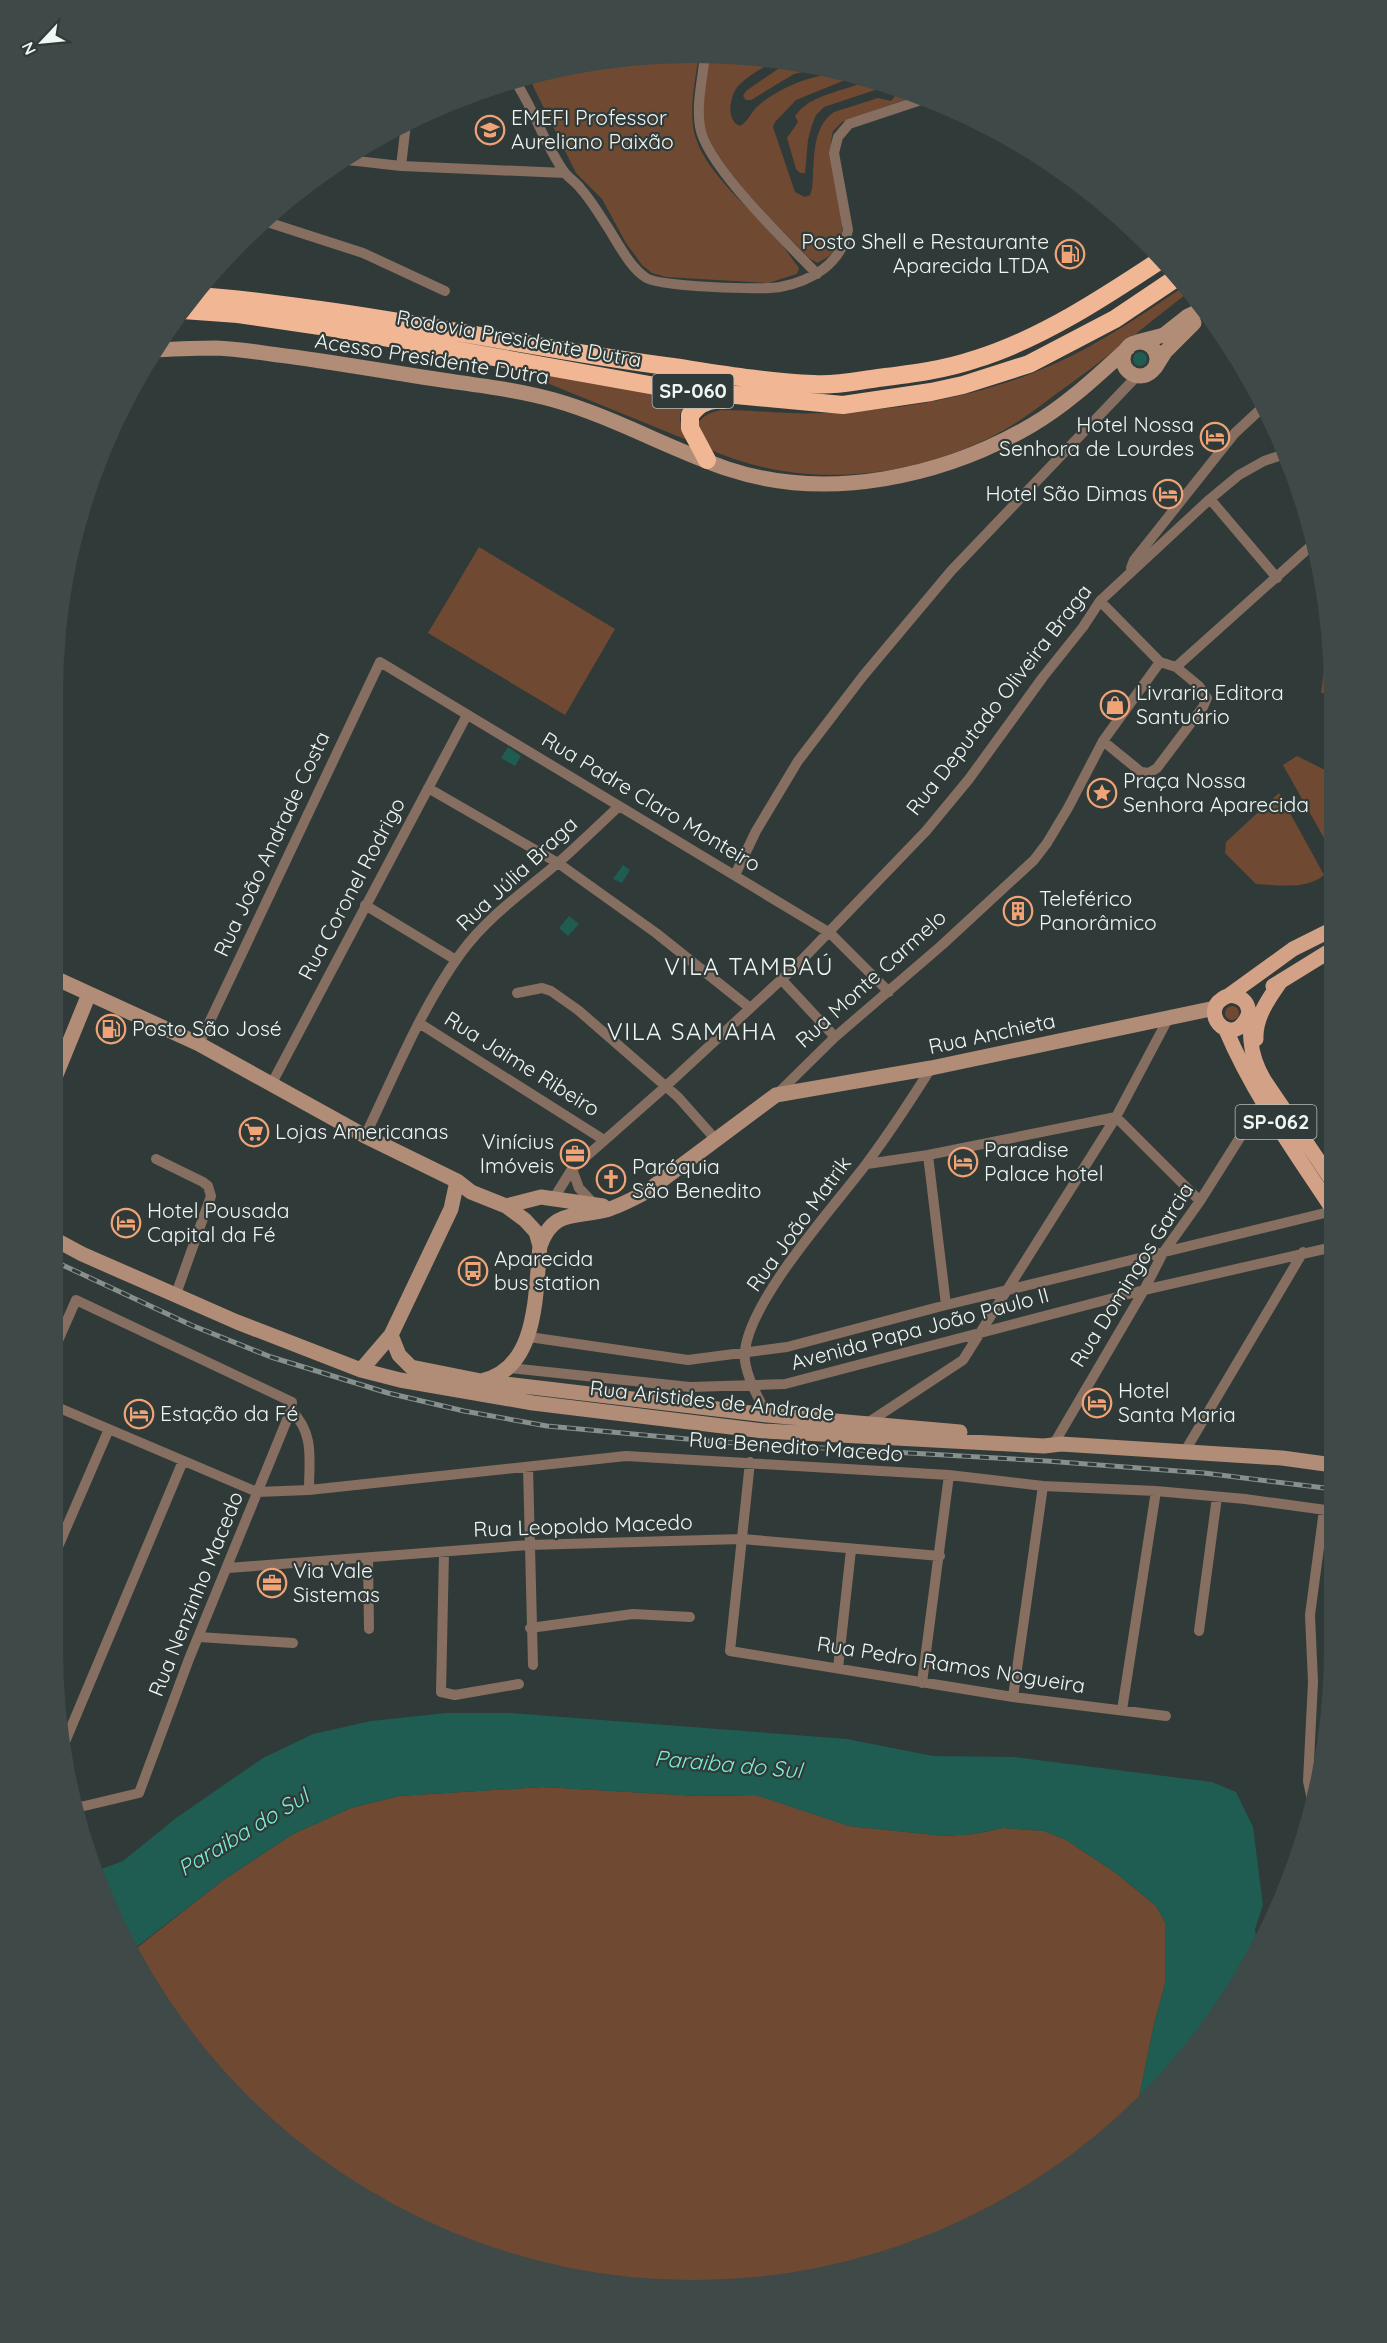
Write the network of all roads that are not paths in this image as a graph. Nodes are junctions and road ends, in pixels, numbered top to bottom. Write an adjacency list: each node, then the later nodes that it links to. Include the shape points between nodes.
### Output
1 (704, 63): 10 (street, via 699,109 706,146 731,181)
2 (519, 88): 7 (street)
3 (913, 103): 10 (street, via 849,124 838,137 834,153 848,230 836,258)
4 (405, 133): 6 (street)
5 (356, 161): 6 (street)
6 (401, 166): 7 (street)
7 (566, 173): 10 (street, via 581,188 636,269 651,281 770,288 798,283)
8 (273, 224): 12 (street, via 363,253)
9 (1154, 264): 15 (highway, Rodovia Presidente Dutra / SP-060, via 1070,316 976,360 920,374 815,385 643,363 422,325)
10 (817, 274)
11 (1171, 281): 24 (highway, Rodovia Presidente Dutra / SP-060, via 1115,319 1029,364 999,374 867,403)
12 (445, 291)
13 (207, 293): 15 (highway)
14 (204, 296): 15 (highway, Rodovia Presidente Dutra / SP-060)
15 (232, 298)
16 (192, 311): 24 (highway, Rodovia Presidente Dutra / SP-060, via 327,327 672,389)
17 (1196, 312): 19 (main road, via 1164,335)
18 (1201, 319): 21 (main road, via 1172,345)
19 (1133, 345): 21 (main road, via 1142,342 1152,347 1157,357); 22 (main road, via 1123,359); 23 (main road, Acesso Presidente Dutra)
20 (165, 350): 27 (main road, Acesso Presidente Dutra, via 230,349 520,392 574,407)
21 (1155, 368): 22 (main road, via 1144,376)
22 (1135, 376): 23 (main road, via 1112,372); 41 (street, via 951,571 863,676 793,770)
23 (1094, 379): 27 (main road, Acesso Presidente Dutra, via 1031,425 976,454 897,476 857,482 799,482 748,474)
24 (795, 401): 27 (highway, via 752,404 717,399 699,405 689,420)
25 (1257, 412): 30 (street, via 1235,433 1134,560)
26 (1278, 456): 28 (street, via 1239,476)
27 (707, 460)
28 (1210, 499): 30 (street); 31 (street)
29 (1307, 549): 31 (street)
30 (1130, 571): 32 (street, Rua Deputado Oliveira Braga)
31 (1277, 578): 35 (street)
32 (1100, 602): 34 (street); 43 (street, Rua Deputado Oliveira Braga, via 944,811)
33 (380, 662): 36 (street, Rua Padre Claro Monteiro); 61 (street, Rua João Andrade Costa)
34 (1160, 662): 35 (street); 37 (street, Rua Monte Carmelo)
35 (1176, 667): 37 (street, via 1207,698 1157,768 1141,772)
36 (467, 715): 38 (street, Rua Coronel Rodrigo); 39 (street, Rua Padre Claro Monteiro)
37 (1103, 741): 50 (street, Rua Monte Carmelo, via 1068,808 1034,860)
38 (428, 788): 40 (street); 42 (street, Rua Coronel Rodrigo)
39 (619, 806): 40 (street, Rua Júlia Braga); 41 (street, Rua Padre Claro Monteiro)
40 (558, 863): 46 (street, Rua Júlia Braga, via 481,929); 54 (street, via 656,933)
41 (735, 875): 43 (street, Rua Padre Claro Monteiro)
42 (365, 905): 46 (street); 65 (street, Rua Coronel Rodrigo)
43 (830, 933): 47 (street, Rua Deputado Oliveira Braga); 50 (street, Rua Padre Claro Monteiro)
44 (1324, 934): 53 (main road, via 1293,949)
45 (1324, 955): 48 (main road)
46 (456, 960): 58 (street, Rua Júlia Braga)
47 (781, 979): 54 (street, Rua Deputado Oliveira Braga); 60 (street)
48 (1281, 981): 56 (main road, via 1268,988); 64 (main road, via 1262,1011 1256,1032)
49 (63, 982): 52 (main road)
50 (889, 992): 60 (street, Rua Monte Carmelo)
51 (517, 993): 66 (street, via 542,988 551,991)
52 (89, 994): 61 (main road); 62 (main road)
53 (1228, 996): 55 (main road); 56 (main road, via 1238,997)
54 (750, 1008): 66 (street, Rua Deputado Oliveira Braga)
55 (1215, 1008): 57 (main road, Rua Anchieta); 59 (main road, SP-062, via 1218,1023)
56 (1249, 1010): 59 (main road, via 1242,1025); 64 (main road, SP-062, via 1252,1052)
57 (1168, 1019): 63 (main road, Rua Anchieta); 69 (street)
58 (419, 1023): 70 (street, Rua Júlia Braga); 71 (street, Rua Jaime Ribeiro)
59 (1226, 1030): 68 (main road, SP-062)
60 (835, 1037): 67 (street, Rua Monte Carmelo)
61 (199, 1044): 65 (main road)
62 (63, 1058)
63 (932, 1068): 67 (main road, Rua Anchieta); 75 (street, Rua João Matrik)
64 (1264, 1080): 77 (main road, SP-062)
65 (272, 1083): 70 (main road)
66 (665, 1087): 71 (street, Rua Deputado Oliveira Braga); 72 (street)
67 (776, 1095): 72 (main road, Rua Monte Carmelo)
68 (1263, 1101): 80 (main road, SP-062); 82 (street, Rua Domingos Garcia)
69 (1116, 1117): 73 (street); 82 (street); 93 (street)
70 (365, 1136): 78 (main road)
71 (604, 1140): 76 (street, Rua Deputado Oliveira Braga)
72 (717, 1141): 85 (main road, Rua Monte Carmelo, via 646,1192)
73 (928, 1155): 75 (street); 96 (street)
74 (156, 1159): 95 (street, via 203,1182 211,1196)
75 (867, 1164): 101 (street, Rua João Matrik, via 788,1266 759,1311)
76 (572, 1169): 81 (street, Rua Deputado Oliveira Braga); 83 (street, via 579,1188)
77 (1324, 1169)
78 (457, 1181): 79 (main road); 86 (main road)
79 (471, 1192): 84 (main road); 86 (main road)
80 (1324, 1195)
81 (554, 1198): 83 (main road); 84 (main road, via 541,1197); 88 (main road, via 551,1219)
82 (1200, 1202): 92 (street, Rua Domingos Garcia)
83 (594, 1205): 85 (main road)
84 (506, 1206): 88 (main road, via 525,1220)
85 (615, 1207): 88 (main road, Rua Monte Carmelo, via 561,1218)
86 (451, 1209): 99 (main road)
87 (1324, 1209): 92 (street, Avenida Papa João Paulo II)
88 (538, 1239): 100 (main road)
89 (63, 1244): 95 (main road, Rua Aristides de Andrade)
90 (1324, 1248): 91 (street, Avenida Papa João Paulo II)
91 (1303, 1252): 94 (street, Avenida Papa João Paulo II); 112 (street)
92 (1163, 1253): 93 (street, Avenida Papa João Paulo II); 94 (street, Rua Domingos Garcia)
93 (1007, 1290): 96 (street, Avenida Papa João Paulo II); 98 (street)
94 (1144, 1290): 98 (street, Avenida Papa João Paulo II); 111 (street, Rua Domingos Garcia)
95 (176, 1294): 103 (main road, Rua Aristides de Andrade)
96 (946, 1305): 101 (street, Avenida Papa João Paulo II, via 787,1347)
97 (63, 1329): 107 (street, via 76,1300 292,1402)
98 (982, 1332): 105 (street, Avenida Papa João Paulo II, via 785,1384); 109 (street, via 963,1360)
99 (391, 1335): 103 (main road); 104 (main road, Rua Aristides de Andrade, via 399,1355 411,1367)
100 (529, 1336): 101 (street, Avenida Papa João Paulo II, via 688,1360); 102 (main road)
101 (744, 1353): 105 (street)
102 (510, 1368): 104 (main road); 105 (street, Avenida Papa João Paulo II, via 690,1387)
103 (361, 1370): 111 (main road, Rua Aristides de Andrade, via 533,1403 764,1431)
104 (481, 1381): 108 (main road, Rua Aristides de Andrade)
105 (752, 1386): 108 (street)
106 (63, 1410): 110 (street)
107 (291, 1410): 119 (street, via 308,1435); 121 (street, Rua Nenzinho Macedo)
108 (767, 1414): 109 (main road, Rua Aristides de Andrade)
109 (866, 1424): 111 (main road, Rua Aristides de Andrade)
110 (109, 1429): 113 (street); 124 (street)
111 (1055, 1443): 112 (main road, Rua Aristides de Andrade)
112 (1185, 1451): 115 (main road, Rua Aristides de Andrade)
113 (183, 1461): 121 (street); 146 (street)
114 (750, 1462): 116 (street, Rua Benedito Macedo, via 626,1456); 117 (street, Rua Benedito Macedo); 126 (street)
115 (1324, 1463)
116 (528, 1467): 119 (street, Rua Benedito Macedo); 127 (street)
117 (949, 1475): 118 (street, Rua Benedito Macedo); 130 (street)
118 (1043, 1486): 120 (street, Rua Benedito Macedo); 143 (street)
119 (309, 1490): 121 (street, Rua Benedito Macedo)
120 (1156, 1491): 122 (street, Rua Benedito Macedo); 144 (street)
121 (257, 1492): 132 (street, Rua Nenzinho Macedo)
122 (1217, 1497): 123 (street, Rua Benedito Macedo); 136 (street)
123 (1324, 1509)
124 (63, 1535)
125 (1324, 1538): 147 (street, via 1310,1615 1313,1682)
126 (742, 1539): 127 (street, Rua Leopoldo Macedo); 128 (street, Rua Leopoldo Macedo); 140 (street, Rua Pedro Ramos Nogueira, via 730,1652)
127 (529, 1545): 129 (street, Rua Leopoldo Macedo); 134 (street)
128 (851, 1550): 130 (street, Rua Leopoldo Macedo); 140 (street)
129 (444, 1552): 131 (street, Rua Leopoldo Macedo); 142 (street, via 441,1692 455,1695)
130 (940, 1556): 141 (street)
131 (368, 1558): 132 (street, Rua Leopoldo Macedo); 135 (street)
132 (228, 1568): 137 (street, Rua Nenzinho Macedo)
133 (690, 1617): 134 (street, via 633,1614)
134 (530, 1628): 139 (street)
135 (369, 1629)
136 (1199, 1630)
137 (199, 1637): 138 (street); 148 (street, Rua Nenzinho Macedo, via 139,1793)
138 (293, 1643)
139 (532, 1665)
140 (838, 1668): 141 (street, Rua Pedro Ramos Nogueira)
141 (922, 1683): 143 (street, Rua Pedro Ramos Nogueira)
142 (519, 1684)
143 (1013, 1697): 144 (street, Rua Pedro Ramos Nogueira)
144 (1122, 1710): 145 (street, Rua Pedro Ramos Nogueira)
145 (1166, 1716)
146 (68, 1734)
147 (1309, 1787)
148 (82, 1806)

